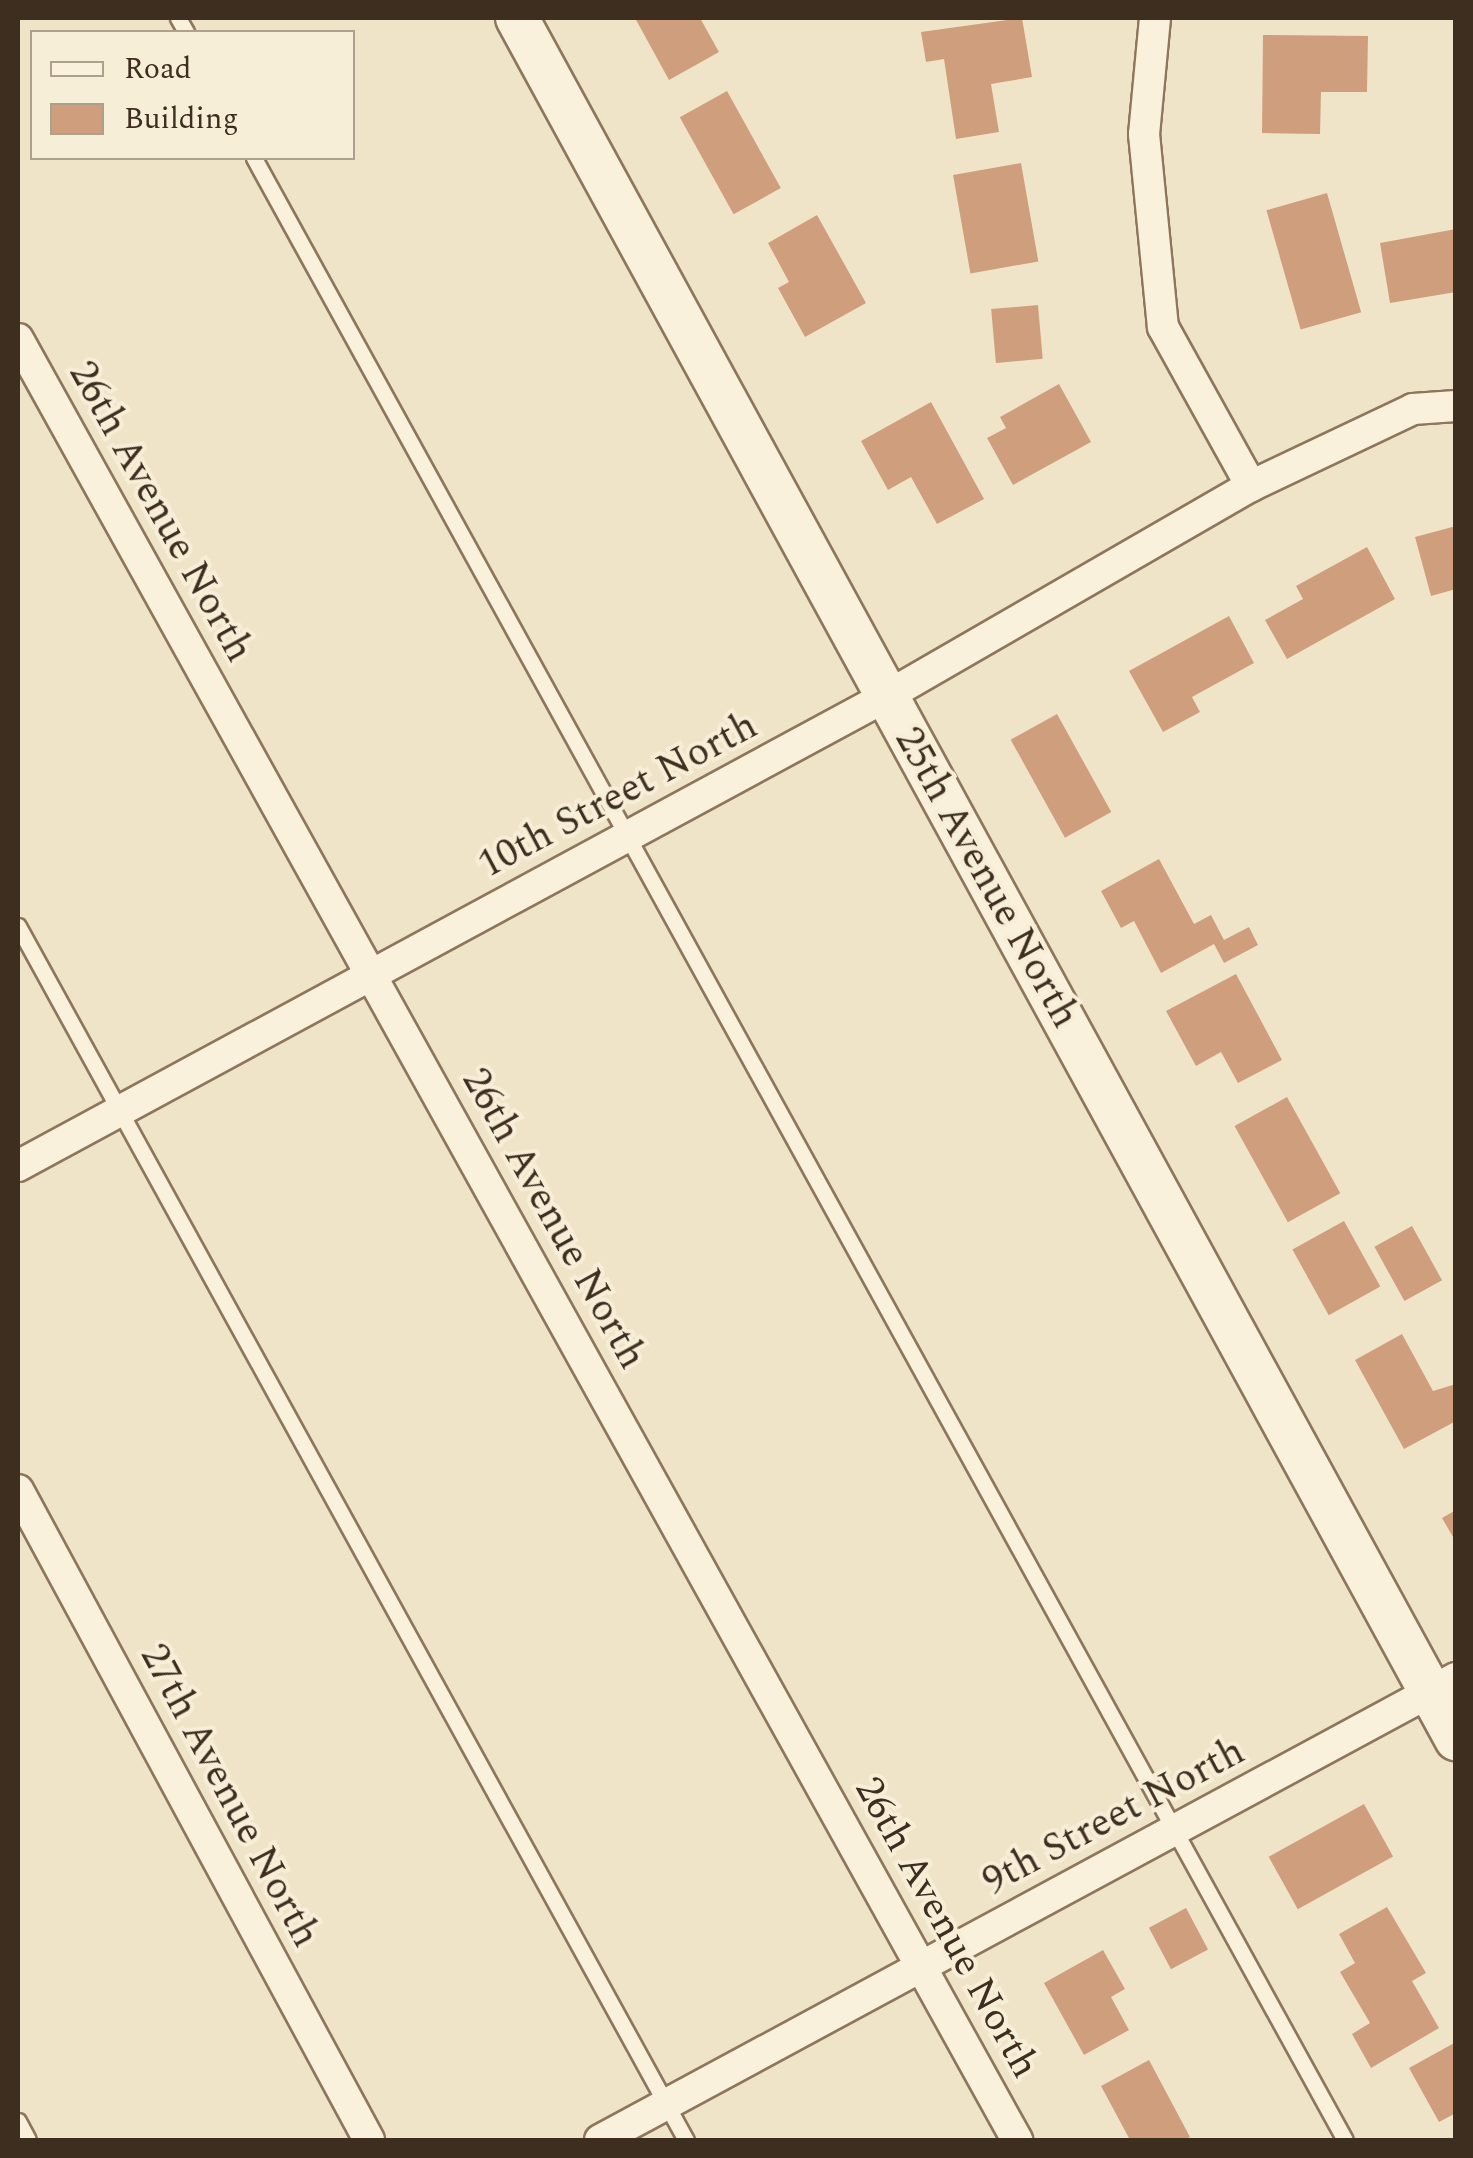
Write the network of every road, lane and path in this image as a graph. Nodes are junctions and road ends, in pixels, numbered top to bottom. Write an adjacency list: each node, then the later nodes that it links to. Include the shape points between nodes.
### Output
1 (516, 18): 7 (street, 25th Avenue North)
2 (1155, 18): 6 (street, via 1144,134 1163,326)
3 (255, 160): 8 (lane)
4 (18, 338): 10 (street, 26th Avenue North)
5 (1456, 406): 6 (street, 10th Street North, via 1413,409)
6 (1252, 486): 7 (street, 10th Street North)
7 (887, 696): 8 (street, 10th Street North); 14 (street, 25th Avenue North)
8 (628, 836): 10 (street, 10th Street North); 16 (lane)
9 (18, 926): 11 (lane)
10 (372, 975): 11 (street, 10th Street North); 17 (street, 26th Avenue North)
11 (118, 1112): 12 (street, 10th Street North); 18 (lane)
12 (18, 1166)
13 (18, 1490): 21 (street, 27th Avenue North)
14 (1443, 1685): 15 (street, 25th Avenue North); 16 (street, 9th Street North)
15 (1456, 1739)
16 (1174, 1830): 17 (street, 9th Street North); 25 (lane)
17 (922, 1966): 18 (street, 9th Street North); 24 (street, 26th Avenue North)
18 (666, 2105): 22 (street, 9th Street North); 23 (lane)
19 (18, 2122): 20 (lane)
20 (28, 2140)
21 (369, 2140)
22 (600, 2140)
23 (686, 2140)
24 (1017, 2140)
25 (1345, 2140)

